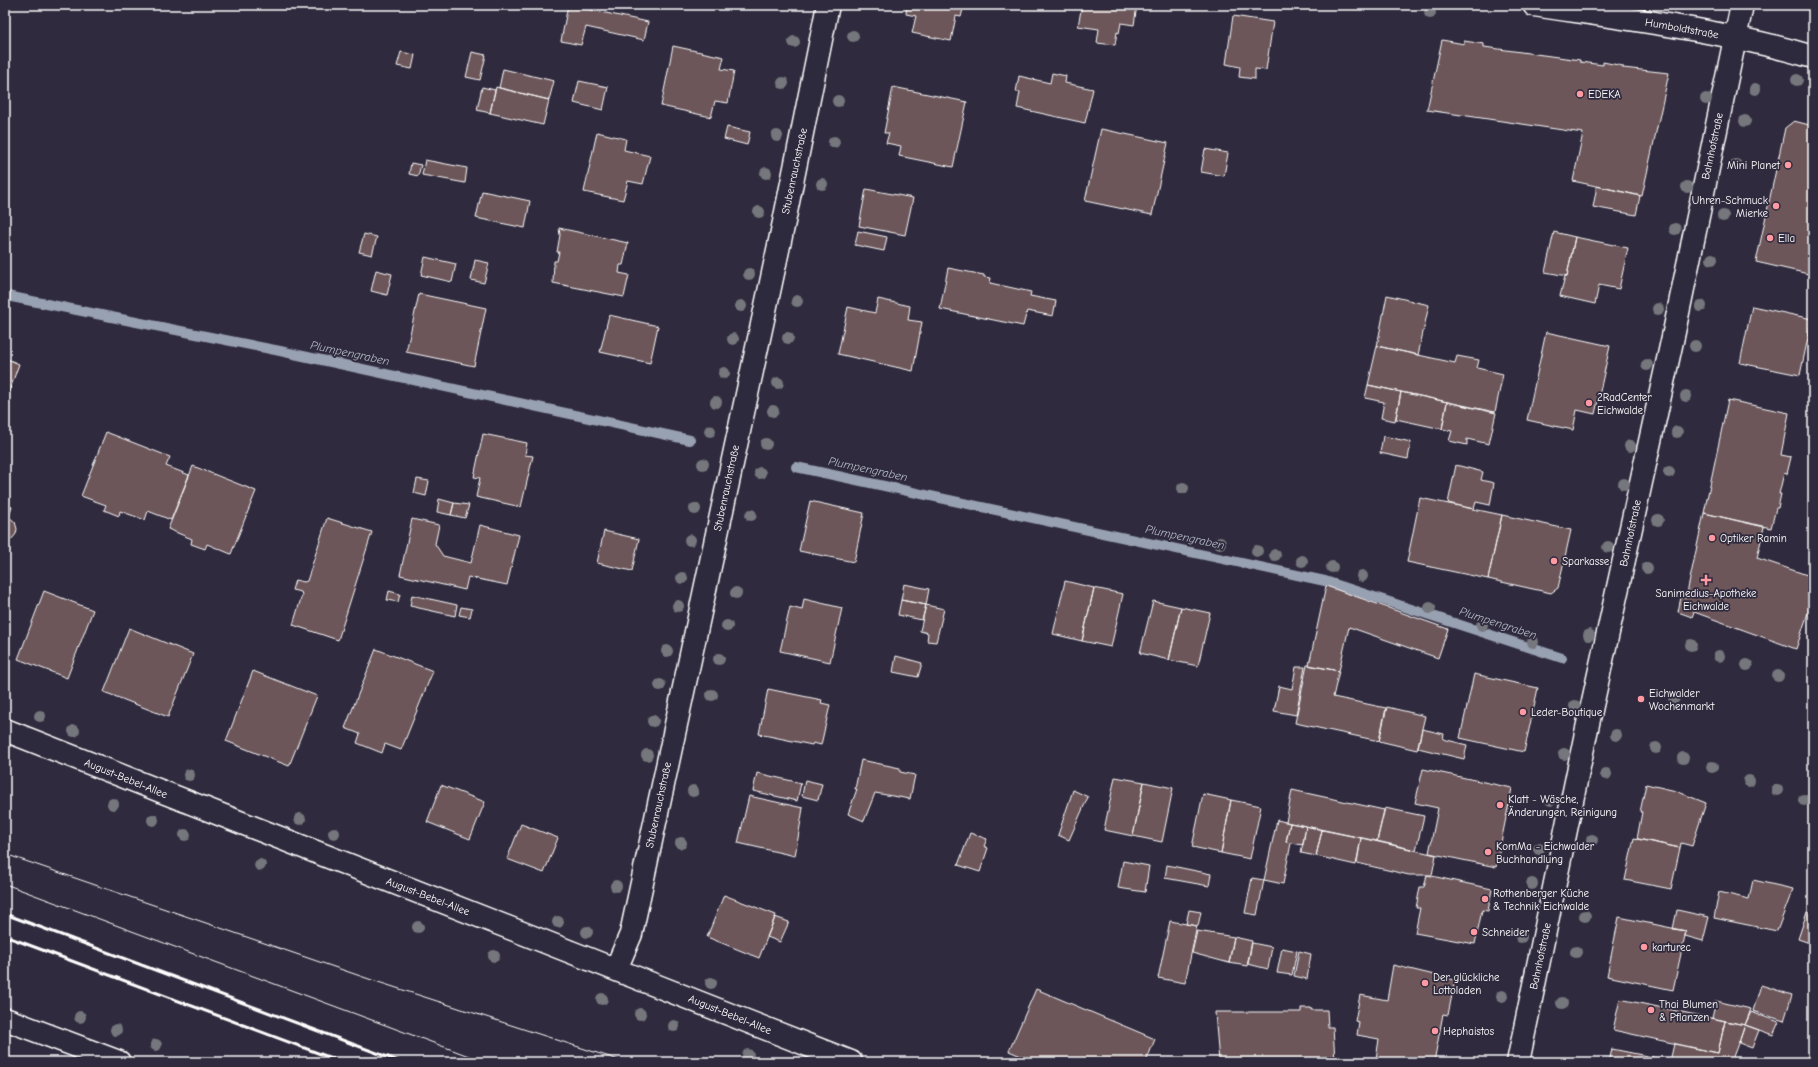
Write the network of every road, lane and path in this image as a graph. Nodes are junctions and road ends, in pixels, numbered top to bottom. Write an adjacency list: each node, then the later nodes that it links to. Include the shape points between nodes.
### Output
1 (828, 5): 7 (street, Stubenrauchstraße, via 776,260 632,927)
2 (1534, 5): 4 (street, Humboldtstraße)
3 (1742, 5): 4 (street, Bahnhofstraße)
4 (1735, 37): 5 (street, Humboldtstraße); 11 (street, Bahnhofstraße)
5 (1813, 57)
6 (5, 730): 7 (street, August-Bebel-Allee)
7 (616, 969): 10 (street, August-Bebel-Allee)
8 (5, 1019): 9 (street)
9 (119, 1062)
10 (851, 1062)
11 (1518, 1062)

